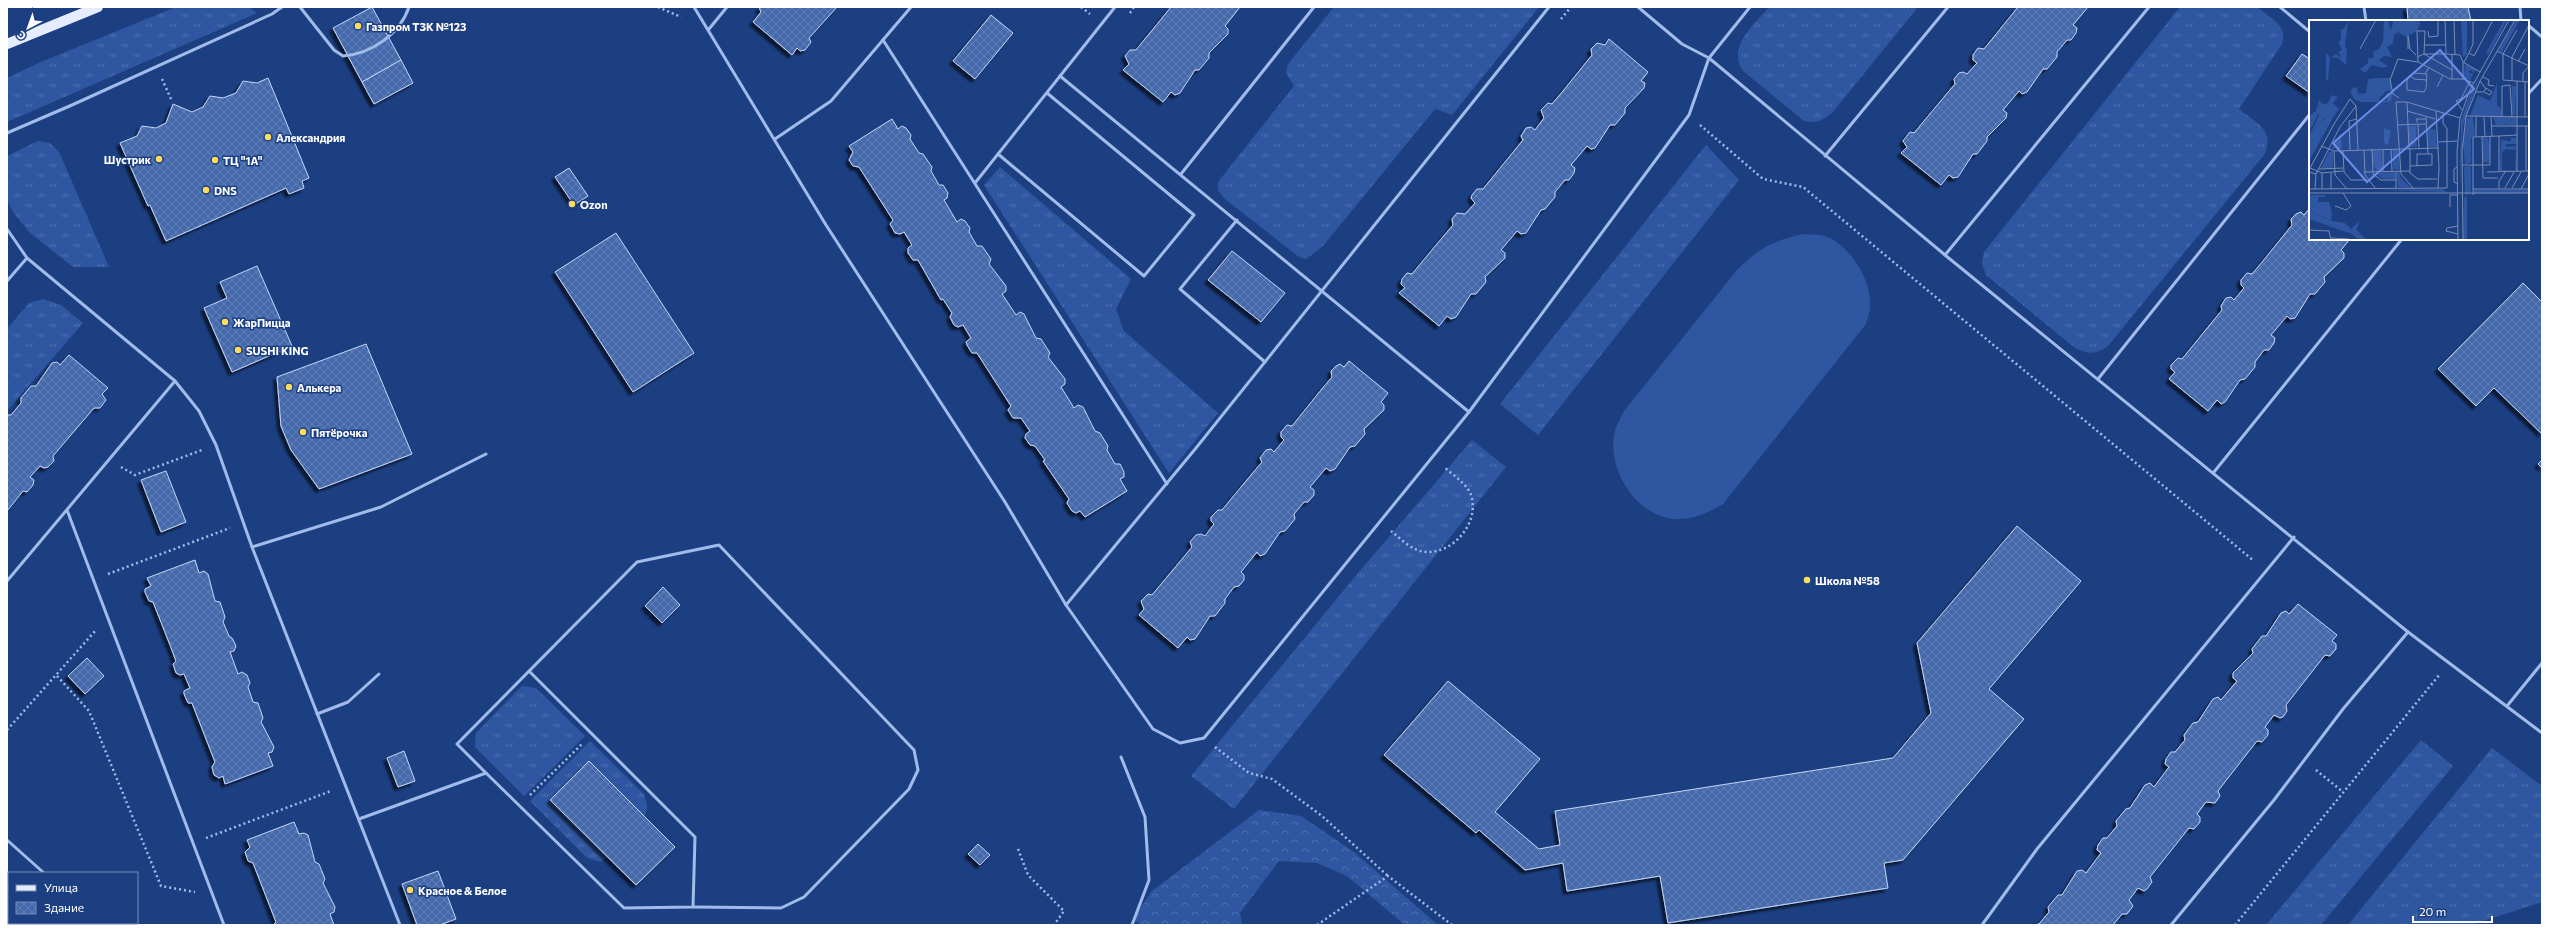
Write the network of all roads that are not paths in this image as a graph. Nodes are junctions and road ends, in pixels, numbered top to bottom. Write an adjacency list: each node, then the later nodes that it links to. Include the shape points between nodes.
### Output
1 (98, 7): 25 (main road)
2 (282, 7): 32 (lane, via 272,14)
3 (300, 7): 4 (lane, via 334,50 343,56 351,56 386,39 405,19)
4 (409, 7)
5 (694, 7): 21 (lane)
6 (726, 7): 21 (lane)
7 (911, 7): 24 (lane)
8 (1115, 7): 27 (lane)
9 (1314, 7): 36 (lane)
10 (1549, 7): 44 (lane)
11 (1638, 7): 26 (lane, via 1682,44)
12 (1750, 7): 26 (lane)
13 (1948, 7): 35 (lane)
14 (2148, 7): 41 (lane)
15 (2280, 7): 22 (lane)
16 (2364, 7): 18 (lane)
17 (2520, 7): 19 (lane)
18 (2366, 20)
19 (2521, 20)
20 (2529, 26): 23 (lane)
21 (709, 29): 33 (lane)
22 (2309, 31)
23 (2542, 36)
24 (883, 40): 33 (lane, via 831,101); 37 (lane)
25 (7, 44)
26 (1708, 58): 35 (lane); 48 (lane, via 1688,115)
27 (1060, 76): 29 (lane); 36 (lane)
28 (2542, 79): 30 (lane)
29 (1047, 93): 34 (lane); 34 (lane, via 1194,215 1144,276)
30 (2529, 93)
31 (2309, 115): 46 (lane)
32 (7, 133)
33 (775, 139): 56 (lane, via 826,225 1005,502)
34 (998, 154): 37 (lane)
35 (1825, 156): 41 (lane)
36 (1181, 174): 38 (lane)
37 (975, 183): 51 (lane)
38 (1237, 220): 44 (lane); 45 (lane, via 1180,290)
39 (7, 229): 42 (lane)
40 (2401, 240): 50 (lane)
41 (1945, 255): 46 (lane)
42 (27, 258): 43 (lane); 47 (lane)
43 (7, 281)
44 (1322, 289): 45 (lane); 48 (lane)
45 (1265, 362): 51 (lane)
46 (2098, 379): 50 (lane)
47 (175, 381): 52 (lane); 54 (lane, via 199,411 216,445)
48 (1469, 412): 56 (lane, via 1204,738 1180,744 1153,729)
49 (486, 454): 54 (lane, via 381,507)
50 (2214, 472): 53 (lane)
51 (1167, 484): 56 (lane)
52 (67, 510): 55 (lane); 70 (lane)
53 (2294, 537): 57 (lane); 73 (lane, via 2036,849)
54 (252, 547): 62 (lane)
55 (7, 581)
56 (1066, 605)
57 (2408, 632): 61 (lane); 74 (lane, via 2343,709 2305,761)
58 (2542, 663): 61 (lane)
59 (529, 671): 65 (lane, via 456,744); 69 (lane, via 695,837); 69 (lane, via 637,562 719,545 914,750 918,770 909,788 804,897 781,908)
60 (379, 674): 62 (lane, via 348,702)
61 (2507, 706): 63 (lane)
62 (318, 714): 66 (lane)
63 (2542, 733)
64 (1122, 757): 72 (lane, via 1145,817 1149,880)
65 (486, 772): 66 (lane); 69 (lane, via 624,908)
66 (359, 819): 71 (lane)
67 (7, 840): 68 (lane)
68 (43, 872)
69 (693, 907)
70 (224, 925)
71 (400, 925)
72 (1132, 925)
73 (1982, 925)
74 (2171, 925)

